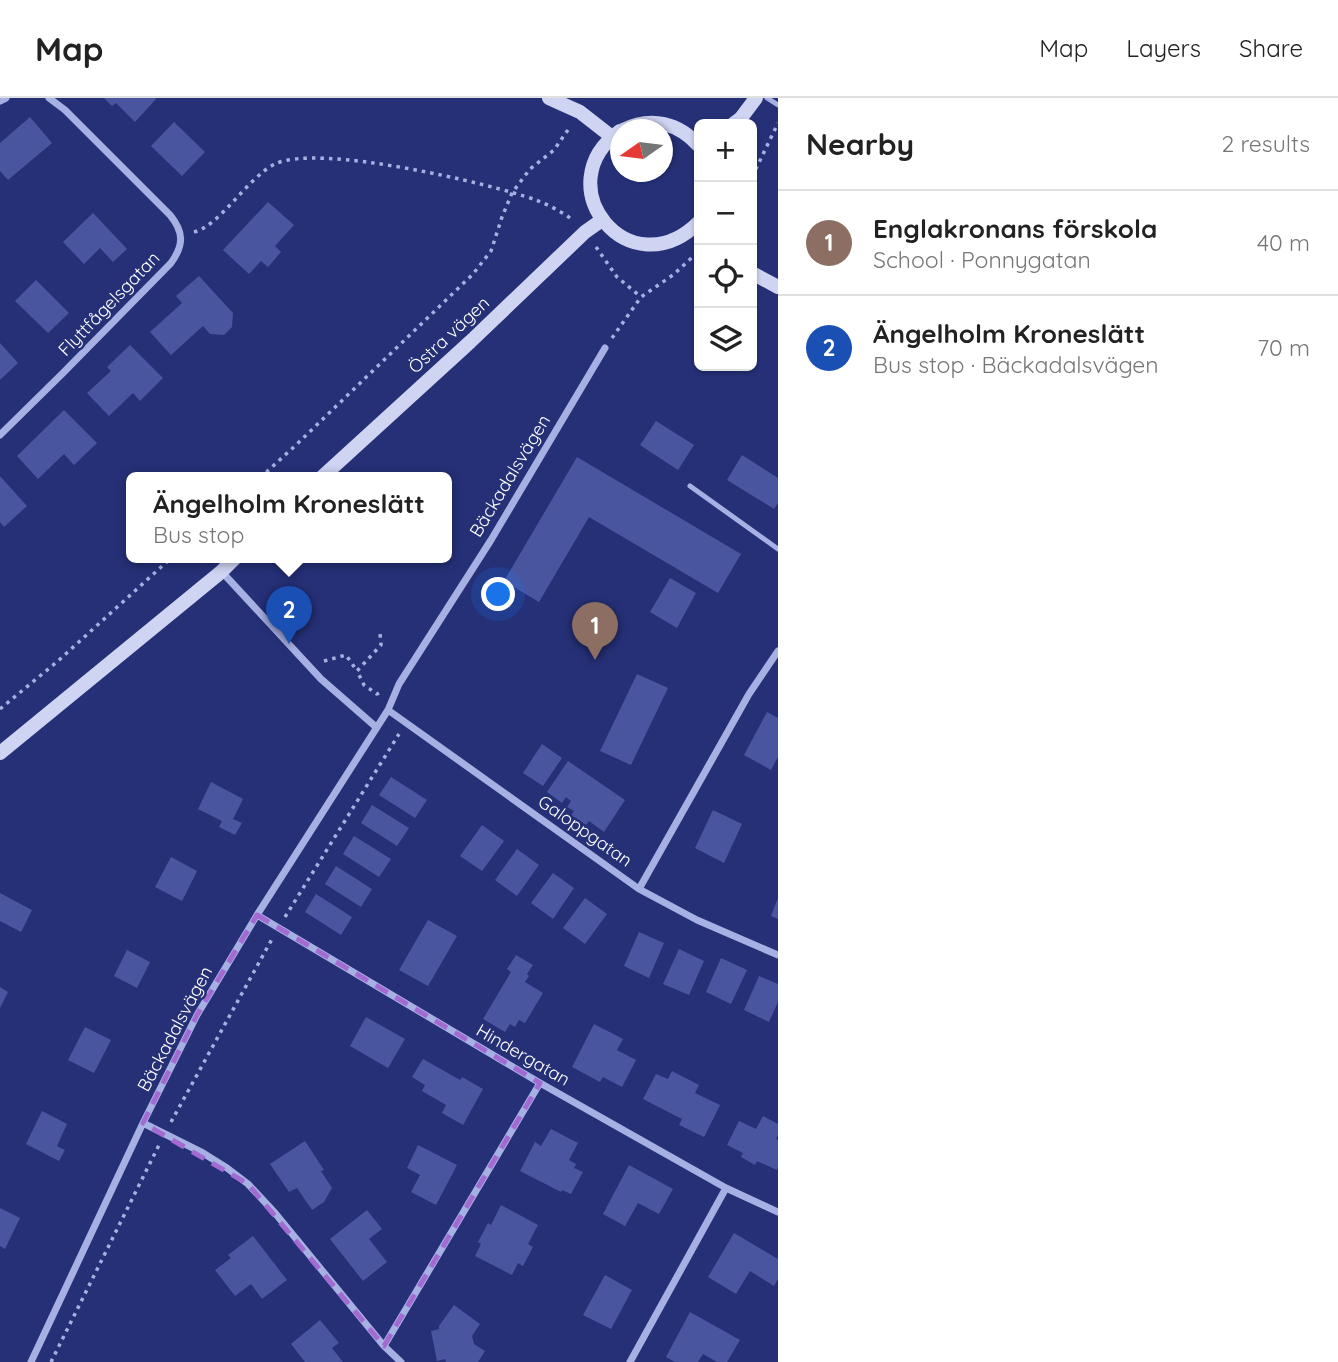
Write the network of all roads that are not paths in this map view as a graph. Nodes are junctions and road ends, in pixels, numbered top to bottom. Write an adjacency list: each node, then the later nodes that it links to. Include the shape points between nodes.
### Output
1 (6, 98): 6 (street)
2 (49, 98): 18 (street, Flyttfågelsgatan, via 170,215 178,225 181,243 171,263)
3 (549, 98): 10 (main road)
4 (756, 98): 8 (main road)
5 (767, 98): 7 (lane)
6 (0, 101)
7 (778, 105)
8 (740, 119)
9 (673, 127): 11 (main road)
10 (610, 128)
11 (694, 140)
12 (610, 141): 13 (main road, via 599,153 592,173 591,194)
13 (602, 220): 14 (main road, via 639,244); 19 (main road, Östra vägen)
14 (694, 237)
15 (757, 276): 16 (main road)
16 (778, 287)
17 (605, 348): 25 (street, Bäckadalsvägen, via 399,684)
18 (0, 435)
19 (328, 472)
20 (690, 486): 21 (lane)
21 (778, 549)
22 (230, 563): 23 (main road)
23 (221, 572): 26 (street, via 321,680); 27 (main road)
24 (778, 652): 28 (street)
25 (388, 710): 26 (street, Bäckadalsvägen); 28 (street, Galoppgatan)
26 (376, 727): 29 (street, Bäckadalsvägen)
27 (0, 753)
28 (639, 889): 30 (street, Galoppgatan)
29 (257, 915): 31 (street, Hindergatan); 32 (street, Bäckadalsvägen, via 197,1015)
30 (778, 955)
31 (540, 1083): 33 (street, Hindergatan); 35 (street)
32 (143, 1123): 35 (street, via 227,1168 254,1190); 36 (street, Bäckadalsvägen)
33 (726, 1188): 34 (street, Hindergatan); 38 (street)
34 (778, 1212)
35 (384, 1346): 37 (street)
36 (31, 1362)
37 (401, 1362)
38 (630, 1362)

